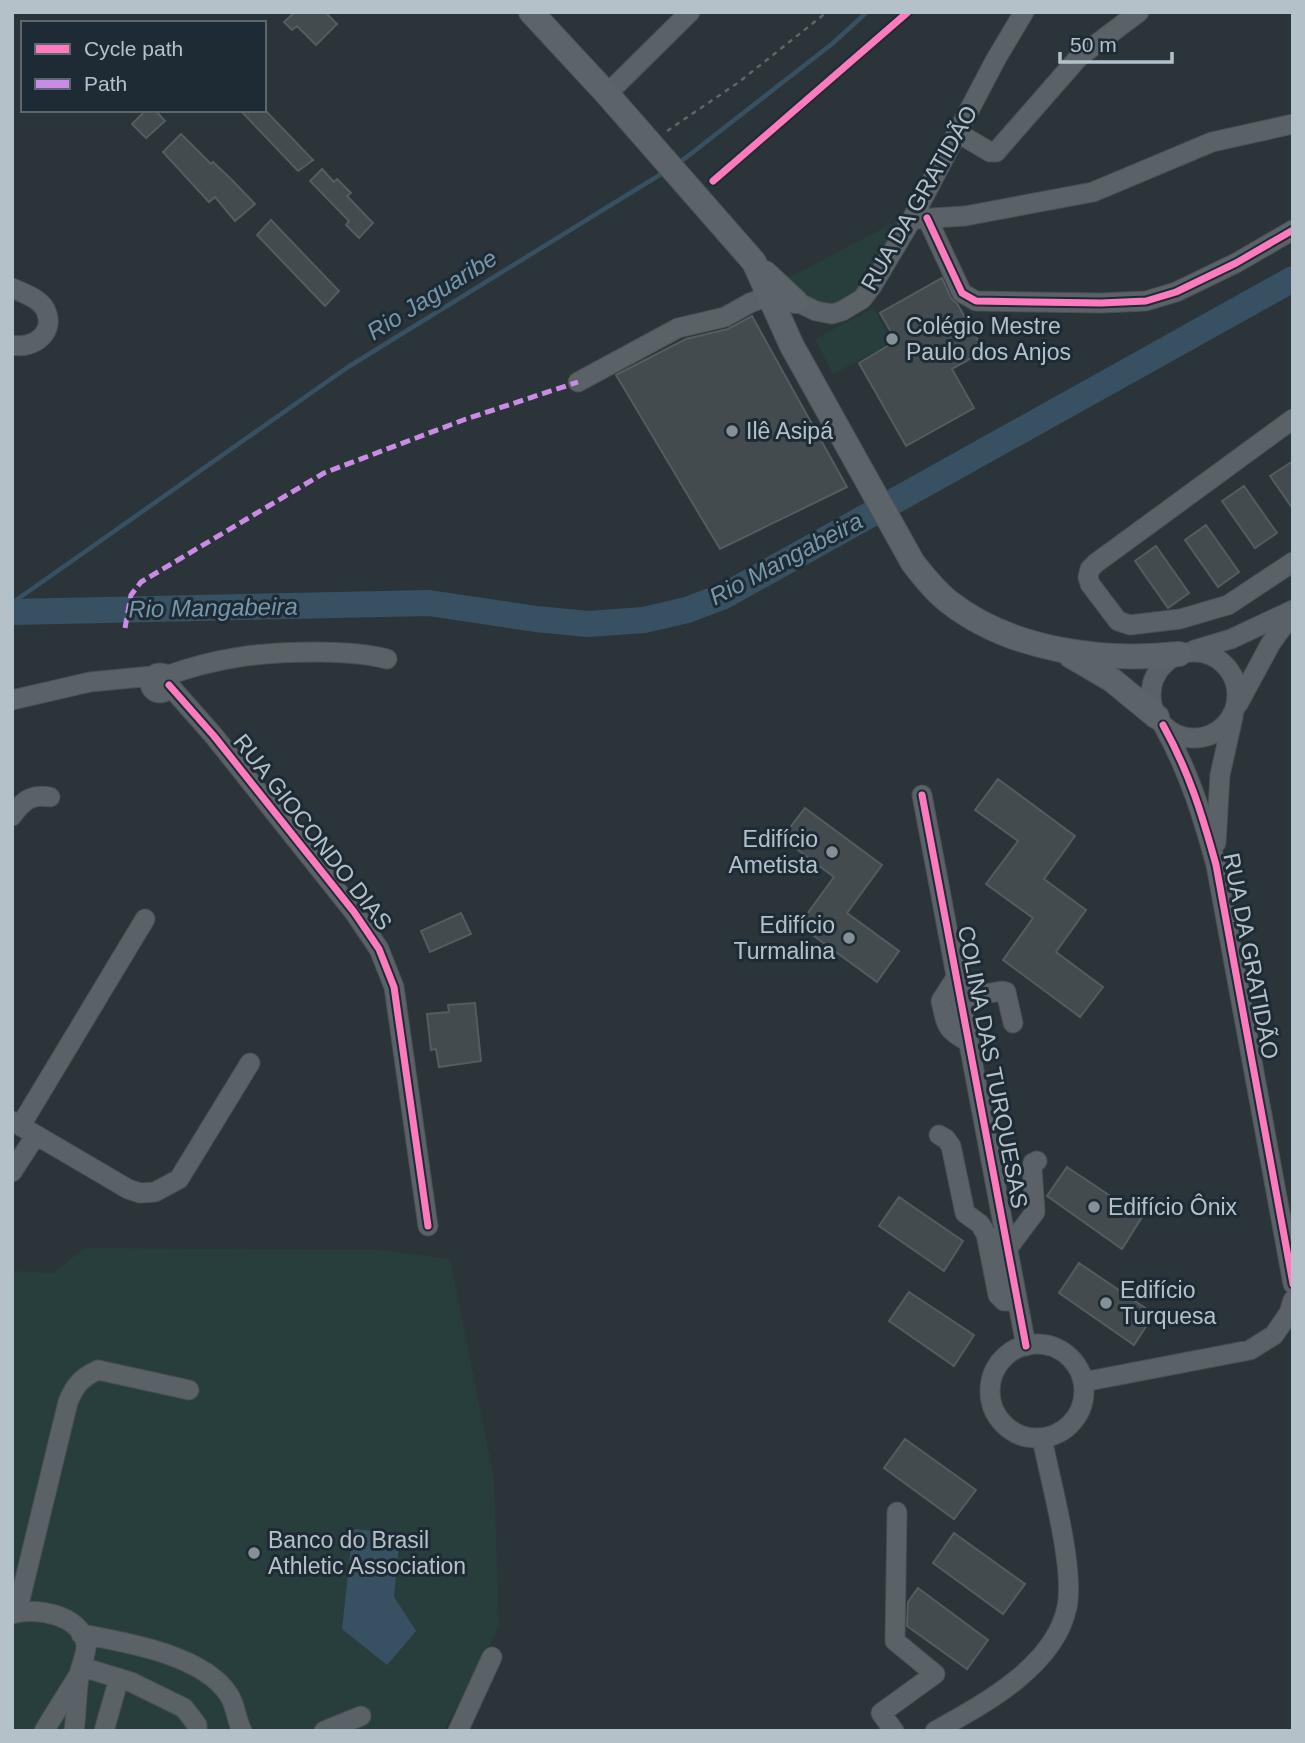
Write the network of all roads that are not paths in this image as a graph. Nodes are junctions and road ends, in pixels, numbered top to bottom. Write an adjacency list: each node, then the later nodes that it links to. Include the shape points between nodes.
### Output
1 (531, 12): 5 (main road, RUA DA GRATIDÃO)
2 (690, 12): 5 (street)
3 (1024, 12): 7 (street, RUA DA GRATIDÃO, via 996,59)
4 (1139, 12): 7 (street, via 1079,57 996,152)
5 (607, 94): 10 (main road, RUA DA GRATIDÃO)
6 (1293, 124): 8 (street, via 1212,142 1093,192 965,216)
7 (965, 137): 8 (street, RUA DA GRATIDÃO)
8 (919, 219): 9 (street, via 962,293 976,300 1146,301 1176,292); 13 (street, RUA DA GRATIDÃO, via 854,305 832,314)
9 (1293, 230)
10 (754, 262): 12 (main road, RUA DA GRATIDÃO); 13 (main road)
11 (12, 288): 14 (street, via 40,303 47,318 35,343)
12 (771, 295): 13 (street, RUA DA GRATIDÃO); 15 (street, via 725,317 678,328); 19 (main road, RUA DA GRATIDÃO, via 792,346 913,563 948,601 990,626)
13 (795, 301)
14 (12, 345)
15 (578, 382)
16 (1293, 419): 17 (street, via 1096,563 1087,577 1118,621 1130,625 1180,619 1228,605)
17 (1293, 562)
18 (1293, 611): 20 (street, via 1231,639); 24 (street)
19 (1058, 649): 20 (main road, RUA DA GRATIDÃO, via 1120,657); 25 (main road, RUA DA GRATIDÃO, via 1112,680)
20 (1183, 653): 24 (street, via 1201,652 1227,666 1237,686); 25 (street, via 1168,660 1153,681 1152,706)
21 (387, 659): 22 (street, via 354,653 262,653 199,664)
22 (160, 684): 23 (street, RUA GIOCONDO DIAS, via 124,679 90,682); 40 (street, RUA GIOCONDO DIAS, via 214,736 354,912 384,958 394,987)
23 (12, 700)
24 (1235, 711): 25 (street, via 1219,732 1208,737 1184,737); 29 (street, RUA DA GRATIDÃO, via 1220,775)
25 (1160, 721): 29 (street, RUA DA GRATIDÃO, via 1189,776)
26 (922, 795): 31 (street, COLINA DAS TURQUESAS)
27 (50, 797): 28 (street, via 28,798)
28 (12, 816)
29 (1216, 865): 42 (street, RUA DA GRATIDÃO)
30 (145, 919): 36 (street)
31 (957, 976): 32 (street, COLINA DAS TURQUESAS); 34 (street, via 942,1001 947,1027)
32 (961, 998): 33 (street, via 1006,992); 34 (street, COLINA DAS TURQUESAS)
33 (1013, 1023)
34 (970, 1042): 41 (street, COLINA DAS TURQUESAS)
35 (250, 1063): 36 (street, via 179,1179 155,1192 128,1189)
36 (23, 1127): 39 (street)
37 (939, 1136): 41 (street, via 951,1146 965,1213)
38 (1037, 1161): 41 (street, via 1032,1168 1035,1212)
39 (12, 1172)
40 (428, 1226)
41 (1002, 1251): 44 (street, COLINA DAS TURQUESAS)
42 (1293, 1284)
43 (1293, 1300): 45 (street, via 1274,1335 1250,1350)
44 (1026, 1346): 45 (street, via 1038,1344 1062,1352 1072,1360); 47 (street, via 1012,1352 996,1369 990,1391 992,1407 1012,1431)
45 (1083, 1382): 47 (street, via 1084,1397 1070,1425)
46 (189, 1391): 49 (street, via 98,1370 75,1385)
47 (1042, 1438): 63 (street, via 1068,1586 1062,1622 1043,1654 1019,1677 976,1709)
48 (897, 1512): 62 (street, via 895,1641 935,1674 881,1713)
49 (14, 1613): 50 (street, via 56,1615)
50 (81, 1634): 52 (street, via 86,1646); 59 (street, via 163,1654 203,1671 229,1694)
51 (492, 1657): 61 (street)
52 (81, 1670): 53 (street); 55 (street); 56 (street)
53 (119, 1678): 57 (street); 58 (street, via 184,1708)
54 (362, 1716): 60 (street)
55 (44, 1731)
56 (74, 1731)
57 (104, 1731)
58 (197, 1731)
59 (242, 1731)
60 (324, 1731)
61 (458, 1731)
62 (894, 1731)
63 (935, 1731)

